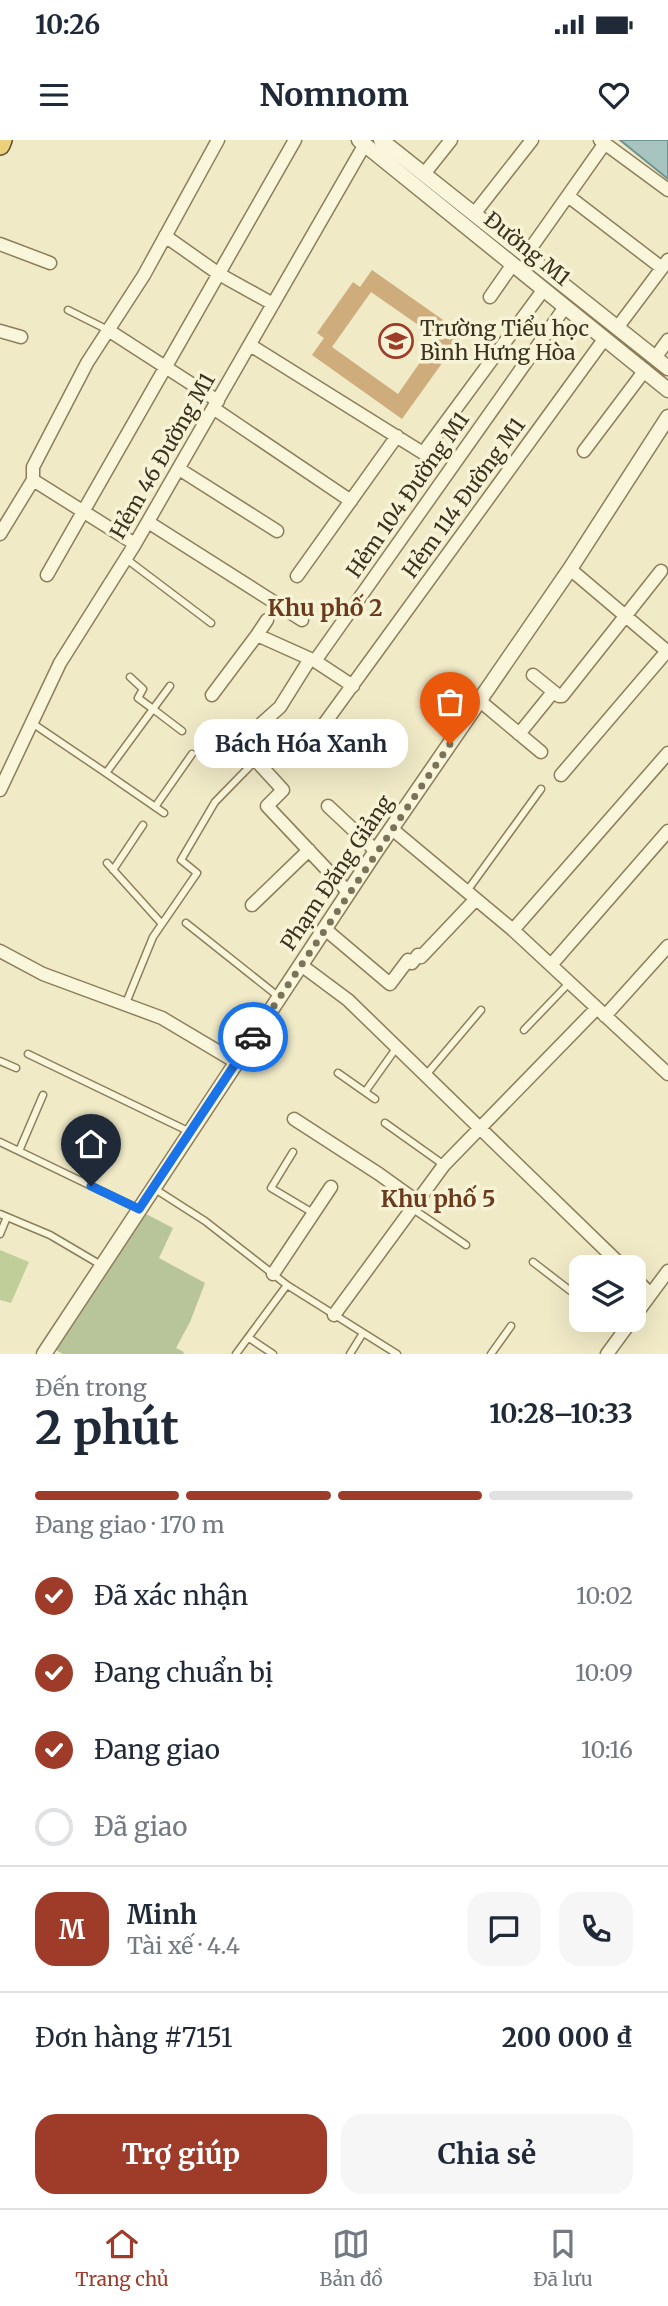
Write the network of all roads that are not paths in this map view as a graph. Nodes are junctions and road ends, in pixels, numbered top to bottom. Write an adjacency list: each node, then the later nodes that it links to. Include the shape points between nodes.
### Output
1 (2, 140): 9 (highway)
2 (218, 140): 14 (street)
3 (295, 140): 20 (street)
4 (381, 140): 10 (street, Đường M1)
5 (451, 140): 10 (street)
6 (532, 140): 13 (street)
7 (602, 141): 11 (street); 12 (street)
8 (362, 142): 18 (street, Đường M1); 23 (street, Hẻm 46 Đường M1)
9 (0, 145)
10 (424, 174): 13 (street, Đường M1)
11 (668, 190)
12 (568, 196): 16 (street); 19 (street)
13 (474, 214): 16 (street, Đường M1)
14 (164, 236): 20 (street); 27 (street)
15 (0, 244): 17 (street)
16 (526, 255): 26 (street, Đường M1)
17 (50, 263)
18 (513, 264): 21 (street, Đường M1); 22 (street)
19 (665, 264): 26 (street)
20 (219, 274): 23 (street); 34 (street)
21 (544, 289): 24 (street, Đường M1); 40 (street, via 423,453)
22 (490, 297)
23 (273, 304): 32 (street, Hẻm 46 Đường M1)
24 (565, 307): 30 (street, Đường M1); 61 (street, Hẻm 104 Đường M1)
25 (68, 310): 27 (lane)
26 (617, 328): 33 (street, Đường M1)
27 (108, 330): 34 (street); 43 (street, via 33,467)
28 (0, 331): 29 (street)
29 (21, 337)
30 (605, 338): 36 (street, Đường M1); 65 (street, Hẻm 114 Đường M1)
31 (668, 340): 33 (street)
32 (250, 345): 38 (street, Hẻm 46 Đường M1); 40 (street)
33 (655, 358): 35 (street, Đường M1)
34 (166, 368): 38 (street); 45 (street)
35 (668, 368)
36 (645, 370): 37 (street, Đường M1); 41 (street)
37 (668, 390)
38 (216, 404): 42 (street, Hẻm 46 Đường M1); 44 (street)
39 (668, 417): 51 (street, Phạm Đăng Giảng)
40 (397, 436): 44 (street)
41 (584, 451)
42 (178, 469): 46 (street, Hẻm 46 Đường M1); 47 (street)
43 (33, 480): 45 (street); 48 (street)
44 (351, 501): 54 (street)
45 (84, 512): 49 (street); 53 (street)
46 (148, 522): 49 (street, Hẻm 46 Đường M1); 57 (street)
47 (277, 531)
48 (0, 534)
49 (135, 544): 50 (street, Hẻm 46 Đường M1)
50 (125, 558): 58 (lane); 70 (street, Hẻm 46 Đường M1, via 68,648)
51 (570, 569): 55 (street); 68 (street, Phạm Đăng Giảng)
52 (661, 571): 55 (street)
53 (47, 575)
54 (297, 576)
55 (626, 616): 60 (street); 66 (street, via 562,696)
56 (267, 620): 59 (street)
57 (302, 621)
58 (211, 623)
59 (257, 635): 61 (street); 67 (street)
60 (668, 651): 79 (street)
61 (312, 660): 65 (street); 77 (street, Hẻm 104 Đường M1, via 280,707 240,743)
62 (533, 675): 66 (street)
63 (130, 677): 69 (lane, via 144,689 138,698)
64 (170, 686): 69 (lane)
65 (353, 686): 73 (street, Hẻm 114 Đường M1)
66 (553, 692): 72 (street)
67 (212, 695)
68 (480, 701): 72 (street); 86 (street, Phạm Đăng Giảng)
69 (153, 709): 71 (lane); 78 (lane)
70 (30, 722): 78 (lane); 81 (street, Hẻm 46 Đường M1)
71 (182, 731)
72 (519, 734): 74 (street)
73 (306, 749)
74 (541, 752)
75 (668, 753): 98 (street)
76 (192, 754): 83 (lane)
77 (256, 760): 88 (street, via 283,790 267,806); 96 (lane, via 205,816 181,860 197,873)
78 (106, 773): 83 (lane)
79 (561, 775)
80 (541, 789): 93 (lane)
81 (0, 790)
82 (328, 806): 89 (street)
83 (155, 807): 84 (lane)
84 (164, 813)
85 (143, 825): 91 (lane)
86 (392, 829): 89 (street, Phạm Đăng Giảng); 93 (street)
87 (668, 831): 102 (street)
88 (309, 850): 92 (street); 94 (street)
89 (376, 851): 92 (street, Phạm Đăng Giảng)
90 (107, 863): 91 (lane)
91 (113, 870): 96 (lane)
92 (349, 893): 97 (street, Phạm Đăng Giảng)
93 (472, 895): 97 (street, via 421,957 408,961 390,984); 98 (street)
94 (252, 905)
95 (186, 923): 104 (lane)
96 (162, 924): 105 (lane)
97 (324, 929): 101 (street, Phạm Đăng Giảng)
98 (513, 930): 102 (street)
99 (668, 946): 107 (street)
100 (0, 951): 105 (street, via 43,974)
101 (301, 965): 104 (street, Phạm Đăng Giảng); 109 (street, via 348,1000)
102 (551, 965): 103 (street)
103 (570, 982): 107 (street); 108 (lane)
104 (279, 998): 112 (street, Phạm Đăng Giảng)
105 (126, 1003): 112 (street, via 180,1027)
106 (481, 1010): 116 (lane)
107 (601, 1012): 115 (street); 122 (street)
108 (524, 1030)
109 (397, 1047): 116 (street); 117 (lane)
110 (28, 1054): 123 (lane)
111 (0, 1061): 113 (lane)
112 (236, 1062): 123 (street, Phạm Đăng Giảng)
113 (16, 1068)
114 (338, 1073): 117 (lane)
115 (668, 1073)
116 (426, 1075): 122 (street)
117 (365, 1092): 119 (lane)
118 (43, 1095): 125 (lane)
119 (375, 1099)
120 (294, 1119): 130 (street, via 379,1174)
121 (385, 1123): 127 (lane)
122 (480, 1128): 127 (street); 136 (street)
123 (190, 1132): 129 (street, Phạm Đăng Giảng)
124 (0, 1142): 125 (lane)
125 (19, 1151): 131 (lane)
126 (293, 1152): 132 (lane, via 271,1188)
127 (444, 1165): 130 (street)
128 (331, 1187): 132 (street)
129 (153, 1188): 131 (street, Phạm Đăng Giảng); 140 (lane)
130 (415, 1205): 135 (lane); 146 (street)
131 (139, 1209): 138 (street, Phạm Đăng Giảng)
132 (313, 1213): 140 (street)
133 (4, 1216): 134 (lane); 138 (lane, via 50,1235)
134 (0, 1234)
135 (466, 1245)
136 (611, 1255)
137 (533, 1262): 142 (lane)
138 (102, 1265): 151 (street, Phạm Đăng Giảng)
139 (668, 1271): 144 (street)
140 (274, 1274): 141 (lane)
141 (287, 1285): 146 (lane); 150 (lane)
142 (569, 1290)
143 (646, 1290): 144 (street)
144 (650, 1294): 145 (street)
145 (646, 1300)
146 (334, 1315): 149 (lane)
147 (511, 1326): 156 (lane)
148 (622, 1332): 157 (street)
149 (363, 1333): 154 (lane); 155 (lane)
150 (249, 1338): 152 (lane); 153 (lane)
151 (44, 1354)
152 (236, 1354)
153 (273, 1354)
154 (351, 1354)
155 (397, 1354)
156 (491, 1354)
157 (607, 1354)

